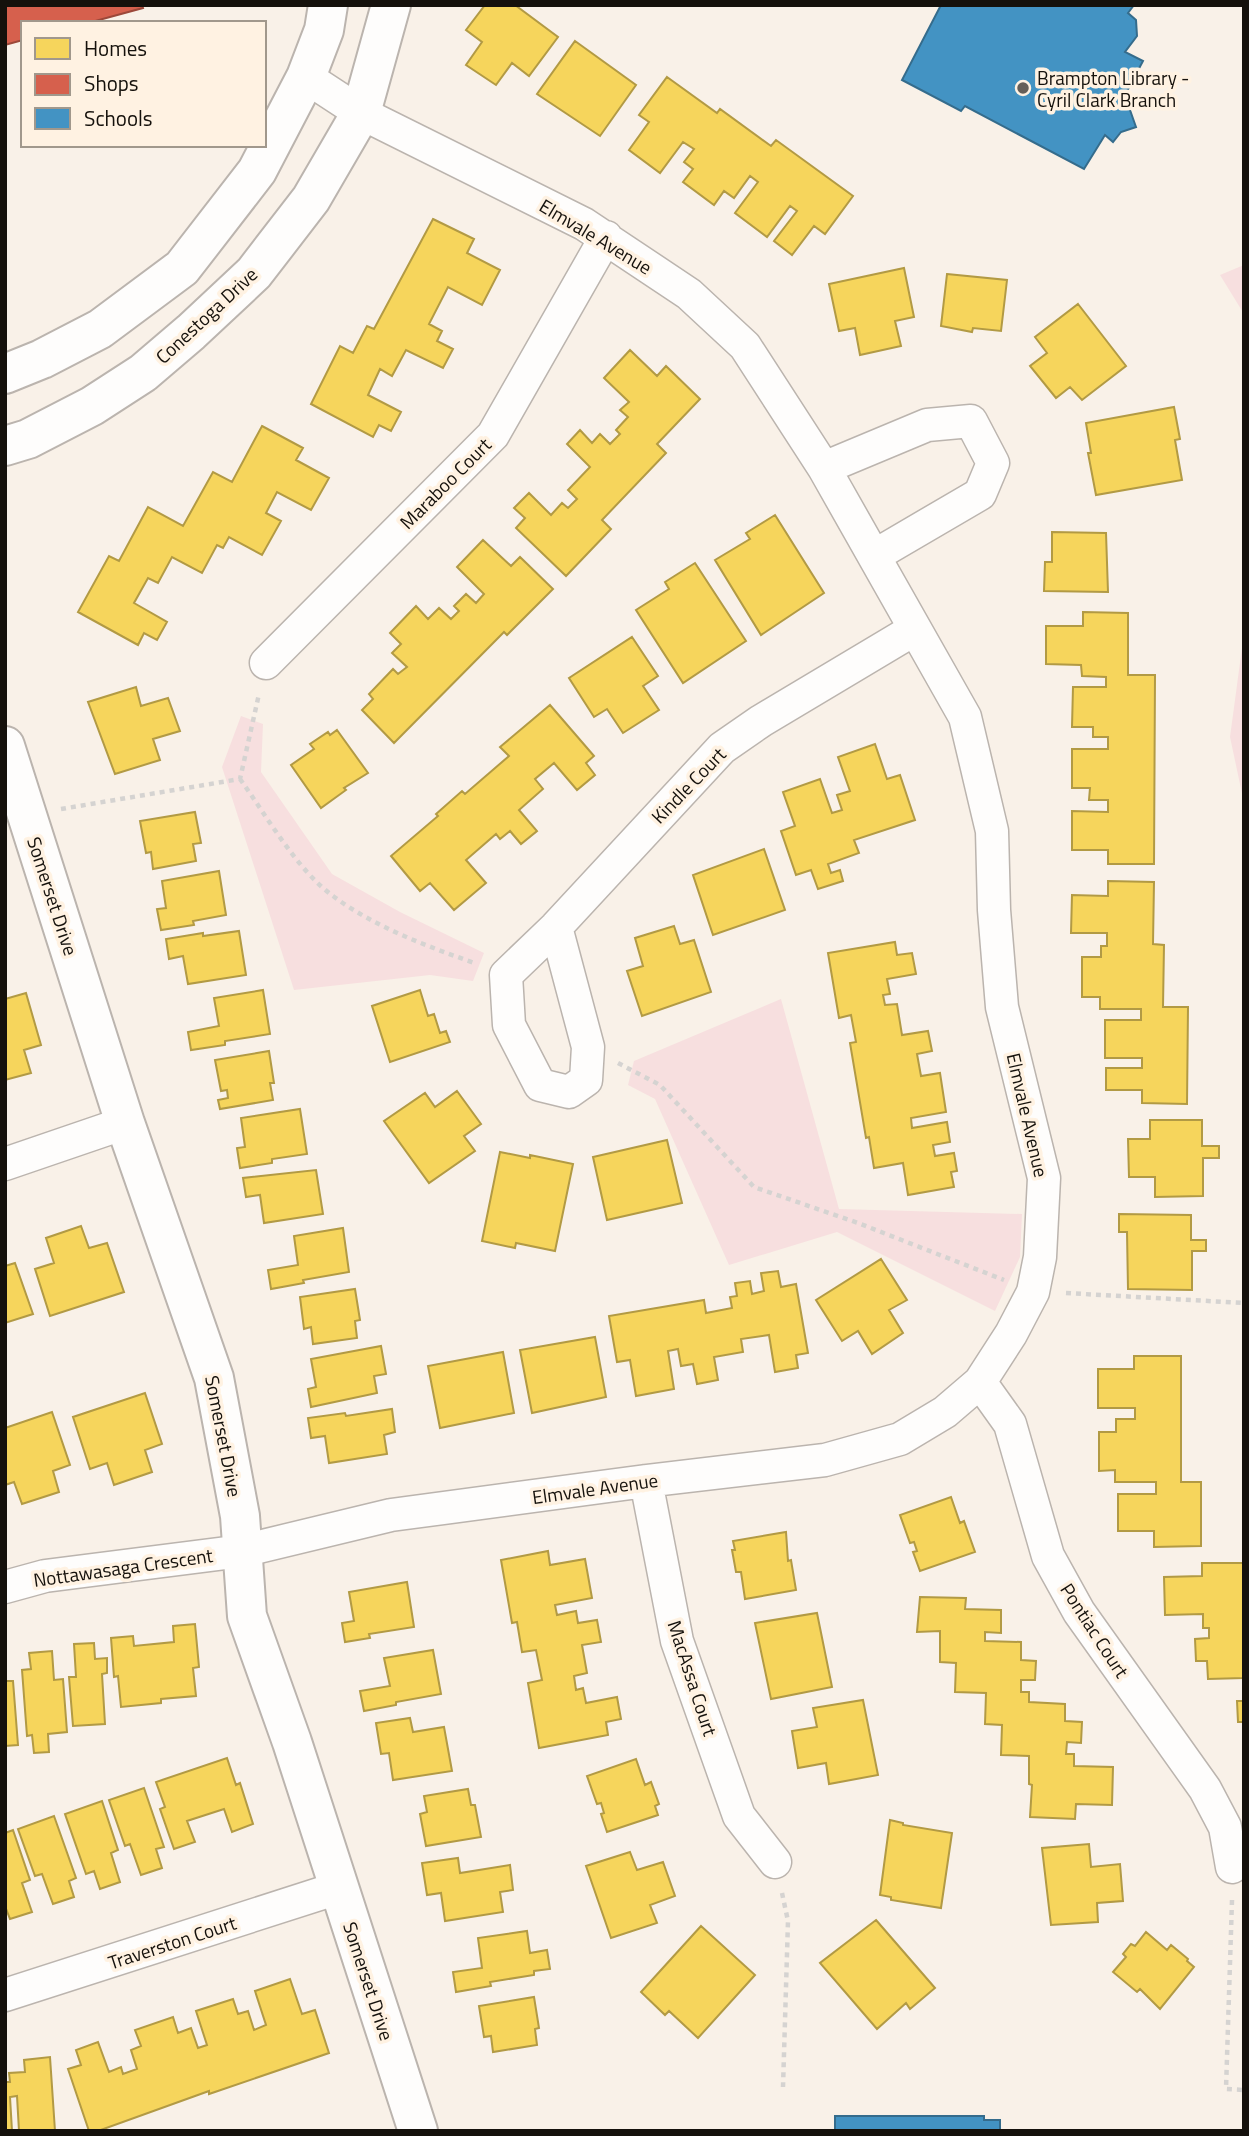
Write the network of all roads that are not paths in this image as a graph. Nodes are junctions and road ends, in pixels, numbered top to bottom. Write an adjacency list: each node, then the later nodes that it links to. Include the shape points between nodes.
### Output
1 (328, 5): 3 (street)
2 (391, 5): 4 (street, Conestoga Drive)
3 (306, 77): 4 (street, Elmvale Avenue); 6 (street, via 257,172 182,268 100,329)
4 (361, 113): 5 (street, Elmvale Avenue); 7 (street, Conestoga Drive, via 310,199 254,273 200,324 143,373 92,406)
5 (606, 237): 8 (street, Elmvale Avenue, via 688,293 745,346); 11 (street, Maraboo Court, via 493,435)
6 (5, 374)
7 (5, 446)
8 (824, 468): 9 (street, Elmvale Avenue); 9 (street, via 927,425 971,421 993,463 980,494)
9 (874, 556): 10 (street, Elmvale Avenue)
10 (915, 628): 13 (street, Kindle Court, via 722,748); 16 (street, Elmvale Avenue, via 965,717 992,831 1002,1007 1044,1178 1040,1257 1033,1292)
11 (266, 663)
12 (6, 748): 14 (street, Somerset Drive)
13 (556, 927): 13 (street, Kindle Court, via 588,1047 586,1080 569,1092 540,1085 509,1025 506,975)
14 (125, 1123): 15 (street); 18 (street, Somerset Drive, via 214,1378 240,1516)
15 (5, 1164)
16 (980, 1382): 17 (street, Elmvale Avenue, via 945,1412 900,1439 825,1460); 21 (street, Pontiac Court, via 1010,1424 1048,1556 1079,1612 1205,1789 1226,1827)
17 (646, 1481): 18 (street, Elmvale Avenue, via 391,1516); 20 (street, MacAssa Court, via 677,1641 739,1816)
18 (242, 1551): 19 (street, Nottawasaga Crescent, via 44,1576); 22 (street, Somerset Drive, via 247,1616)
19 (5, 1587)
20 (775, 1862)
21 (1232, 1867)
22 (338, 1888): 23 (street, Traverston Court); 24 (street, Somerset Drive)
23 (5, 1995)
24 (418, 2131)

